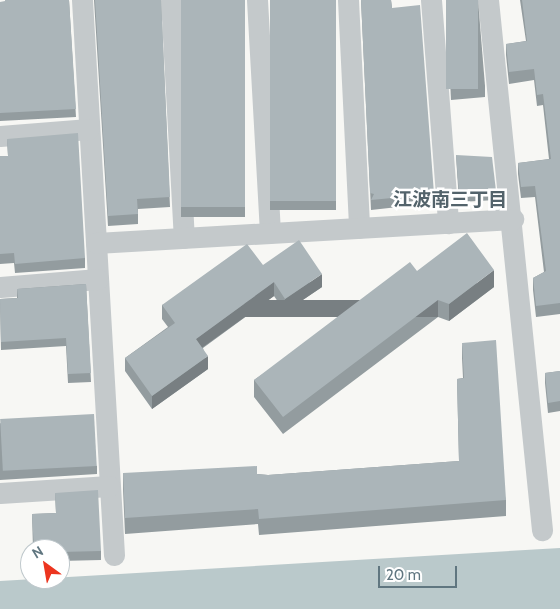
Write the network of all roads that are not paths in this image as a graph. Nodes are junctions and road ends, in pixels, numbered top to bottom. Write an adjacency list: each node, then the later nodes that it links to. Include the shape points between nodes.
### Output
1 (82, 0): 7 (street)
2 (172, 0): 13 (street)
3 (257, 0): 12 (street)
4 (348, 0): 11 (street)
5 (431, 0): 10 (street)
6 (488, 0): 9 (street)
7 (89, 129): 8 (street); 14 (street)
8 (0, 136)
9 (514, 219): 10 (street); 19 (street)
10 (448, 223): 11 (street)
11 (359, 228): 12 (street)
12 (270, 233): 13 (street)
13 (184, 238): 14 (street)
14 (96, 243): 15 (street)
15 (98, 279): 16 (street); 17 (street)
16 (0, 287)
17 (109, 486): 18 (street); 20 (street)
18 (0, 493)
19 (542, 530)
20 (114, 555)

